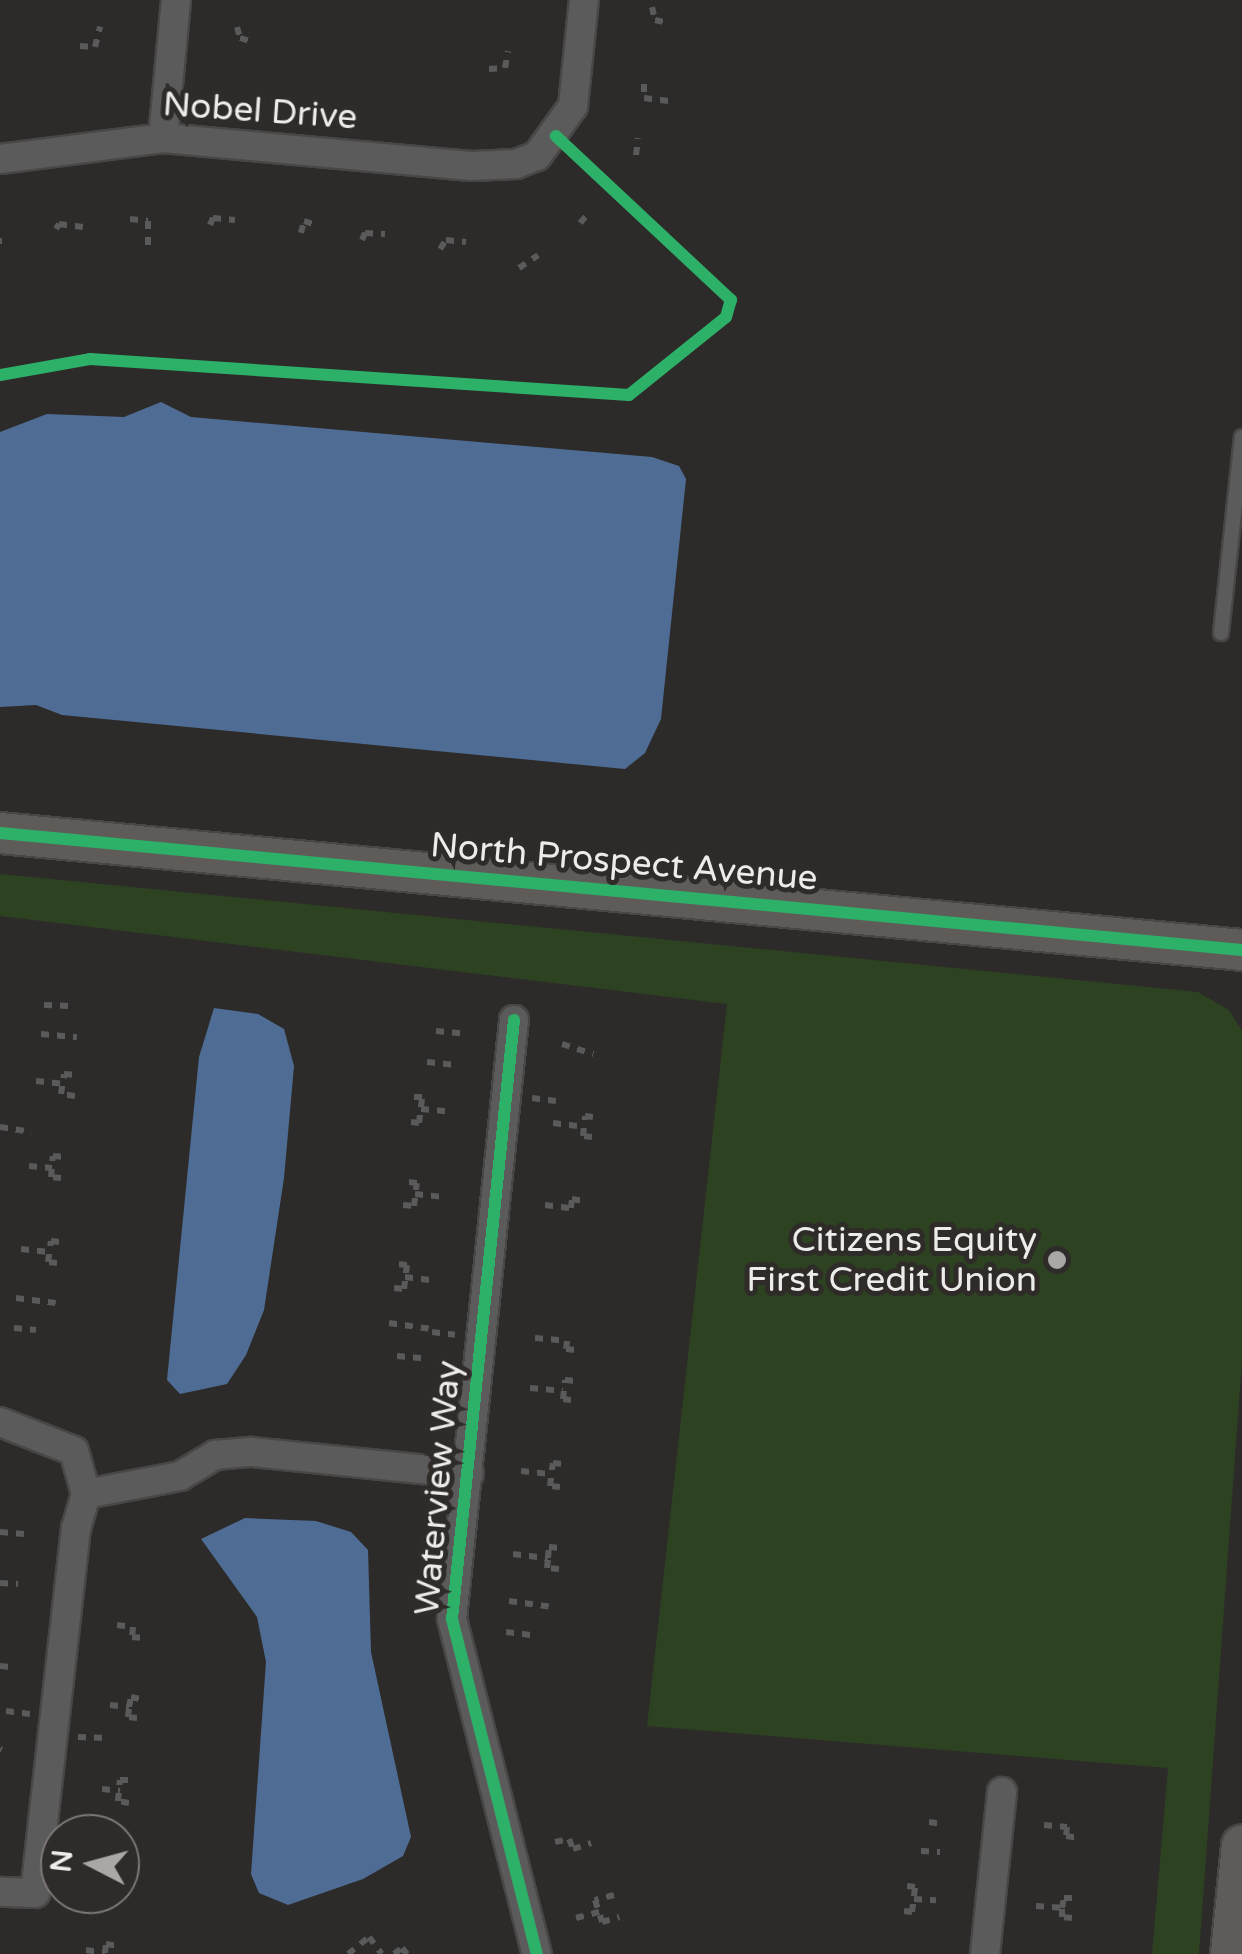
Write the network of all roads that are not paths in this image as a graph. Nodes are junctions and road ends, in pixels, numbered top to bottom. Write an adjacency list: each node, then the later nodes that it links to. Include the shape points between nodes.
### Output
1 (176, 0): 3 (street)
2 (584, 0): 3 (street, Nobel Drive, via 573,106 537,156 516,164 471,166)
3 (162, 138): 4 (street, Nobel Drive)
4 (0, 160)
5 (1242, 436): 6 (lane)
6 (1221, 633)
7 (0, 833): 8 (street, North Prospect Avenue)
8 (1242, 950)
9 (514, 1020): 11 (street, Waterview Way)
10 (0, 1422): 12 (street, via 74,1451)
11 (469, 1474): 12 (street, Waterview Way, via 252,1452 215,1455 180,1476); 16 (street, Waterview Way, via 452,1618)
12 (86, 1494): 15 (street, via 76,1528 35,1894)
13 (1002, 1792): 17 (street)
14 (1242, 1846): 18 (street)
15 (0, 1892)
16 (537, 1954)
17 (985, 1954)
18 (1231, 1954)

